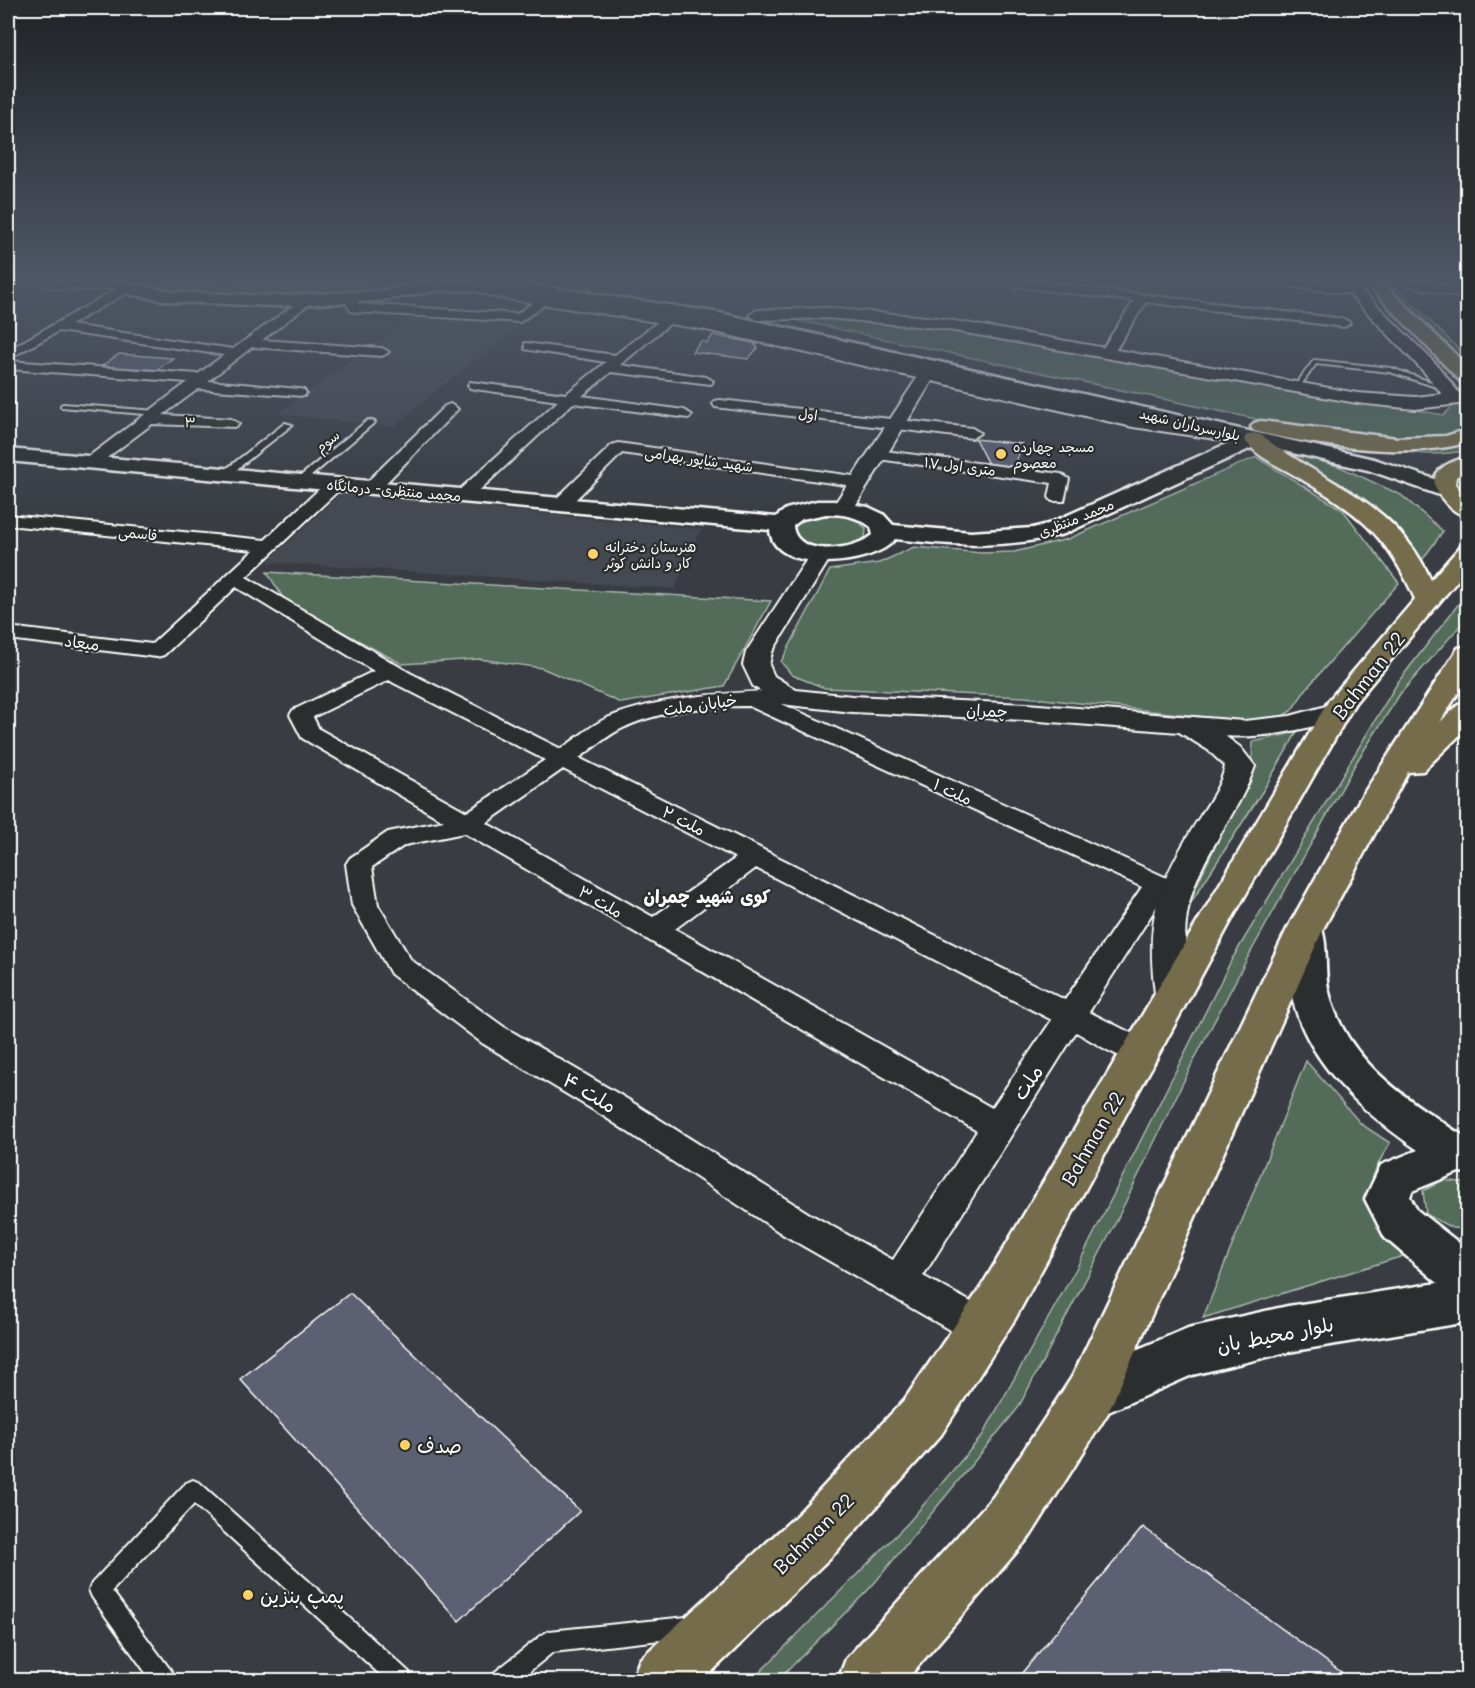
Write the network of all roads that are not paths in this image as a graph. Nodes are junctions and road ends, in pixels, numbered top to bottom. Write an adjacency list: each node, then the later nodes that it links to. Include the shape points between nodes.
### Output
1 (38, 361): 14 (street)
2 (225, 361): 14 (street)
3 (600, 361): 11 (street)
4 (614, 361): 11 (street)
5 (865, 361): 12 (street)
6 (919, 361): 31 (main road, بلوارسرداران شهید)
7 (951, 361): 31 (main road, بلوارسرداران شهید)
8 (1144, 361): 17 (street)
9 (1422, 361): 19 (street)
10 (1450, 361): 13 (highway)
11 (611, 363): 15 (street); 20 (street)
12 (927, 375): 28 (street); 31 (street, via 1133,421)
13 (1467, 378)
14 (198, 381): 18 (street); 25 (street)
15 (706, 381)
16 (475, 385): 20 (street)
17 (1296, 388): 19 (street, via 1396,402 1434,403); 19 (lane, via 1314,362 1391,370)
18 (299, 393)
19 (1457, 396)
20 (569, 399): 24 (street); 46 (street)
21 (720, 404): 28 (street, اول)
22 (63, 406): 25 (lane)
23 (450, 409): 44 (street)
24 (684, 415)
25 (152, 416): 27 (street, ۳); 37 (street)
26 (371, 422): 41 (lane, سوم)
27 (231, 424)
28 (896, 424): 30 (street, اول); 34 (street)
29 (288, 425): 40 (lane)
30 (972, 433)
31 (1258, 433): 32 (highway, via 1403,444 1433,444); 36 (main road, بلوارسرداران شهید); 53 (main road, محمد منتظری, via 1056,529 1023,539 991,542); 58 (highway, via 1265,448 1367,509 1417,572)
32 (1467, 435)
33 (974, 451): 39 (street)
34 (877, 454): 39 (street, ۱۷ متری اول); 42 (street)
35 (8, 455): 37 (main road, محمد منتظری- درمانگاه)
36 (1376, 459): 38 (main road, بلوارسرداران شهید); 45 (main road, بلوارسرداران شهید)
37 (90, 463): 40 (main road, محمد منتظری- درمانگاه)
38 (1460, 465): 45 (highway, via 1445,474)
39 (967, 467): 47 (street, ۱۷ متری اول, via 1061,479)
40 (224, 475): 41 (main road, محمد منتظری- درمانگاه)
41 (300, 481): 43 (main road, محمد منتظری- درمانگاه)
42 (860, 482): 48 (street, شهید شاپور بهرامی, via 618,448); 49 (street)
43 (335, 484): 44 (main road, محمد منتظری- درمانگاه); 54 (street)
44 (371, 488): 46 (main road, محمد منتظری- درمانگاه)
45 (1445, 490): 50 (highway)
46 (463, 496): 48 (main road, محمد منتظری- درمانگاه)
47 (1058, 497)
48 (561, 504): 52 (main road, محمد منتظری- درمانگاه)
49 (843, 508): 52 (main road, محمد منتظری, via 805,510); 53 (main road, محمد منتظری, via 876,519)
50 (1467, 510)
51 (8, 520): 54 (street, قاسمی)
52 (781, 524): 56 (main road, via 787,543)
53 (885, 531): 56 (main road, via 880,543 862,552)
54 (268, 546): 57 (street)
55 (1467, 552): 58 (highway, Bahman 22)
56 (821, 555): 62 (street, via 759,652 756,664 762,680)
57 (234, 578): 59 (street, میعاد, via 157,651); 61 (street, ملت ۲)
58 (1428, 601): 64 (highway, Bahman 22)
59 (8, 633)
60 (1467, 654): 68 (highway)
61 (390, 671): 67 (street, ملت ۲); 69 (street, ملت ۳, via 301,715 310,734)
62 (789, 697): 63 (street, خیابان ملت); 66 (street, چمران, via 852,704 1026,711)
63 (748, 698): 67 (street, خیابان ملت, via 705,701 645,713 613,724); 71 (street, ملت ۱)
64 (1337, 711): 66 (street, چمران, via 1268,728); 74 (highway, Bahman 22)
65 (1467, 711): 68 (highway)
66 (1185, 726): 74 (street, via 1215,741 1240,766 1228,796 1187,865 1170,907 1166,951)
67 (562, 759): 69 (street, خیابان ملت); 70 (street, ملت ۲)
68 (1376, 799): 72 (highway)
69 (467, 824): 73 (street, ملت ۳); 80 (street, ملت ۴, via 397,838 359,864 365,905 401,967 493,1035 616,1108 796,1224)
70 (755, 856): 73 (street); 75 (street, ملت ۲)
71 (1158, 884): 75 (street, ملت)
72 (1305, 929): 78 (main road, via 1310,995 1324,1036 1350,1074 1388,1107); 83 (highway)
73 (654, 931): 77 (street, ملت ۳)
74 (1173, 993): 76 (highway, Bahman 22)
75 (1071, 1016): 76 (street, ملت ۲); 77 (street, ملت)
76 (1140, 1051): 82 (highway, Bahman 22)
77 (997, 1127): 80 (street, ملت)
78 (1462, 1155): 79 (main road, via 1396,1178 1387,1199 1401,1224)
79 (1467, 1279)
80 (899, 1282): 82 (street, ملت ۴)
81 (1467, 1300): 83 (main road, بلوار محیط بان, via 1287,1329 1188,1352)
82 (982, 1328): 84 (highway, Bahman 22, via 922,1417 817,1533)
83 (1090, 1395): 89 (highway, via 1011,1516)
84 (721, 1624): 87 (lane, via 549,1642); 88 (highway, Bahman 22)
85 (164, 1680): 86 (lane, via 99,1590 193,1490)
86 (401, 1680)
87 (503, 1680)
88 (661, 1680)
89 (867, 1680)

